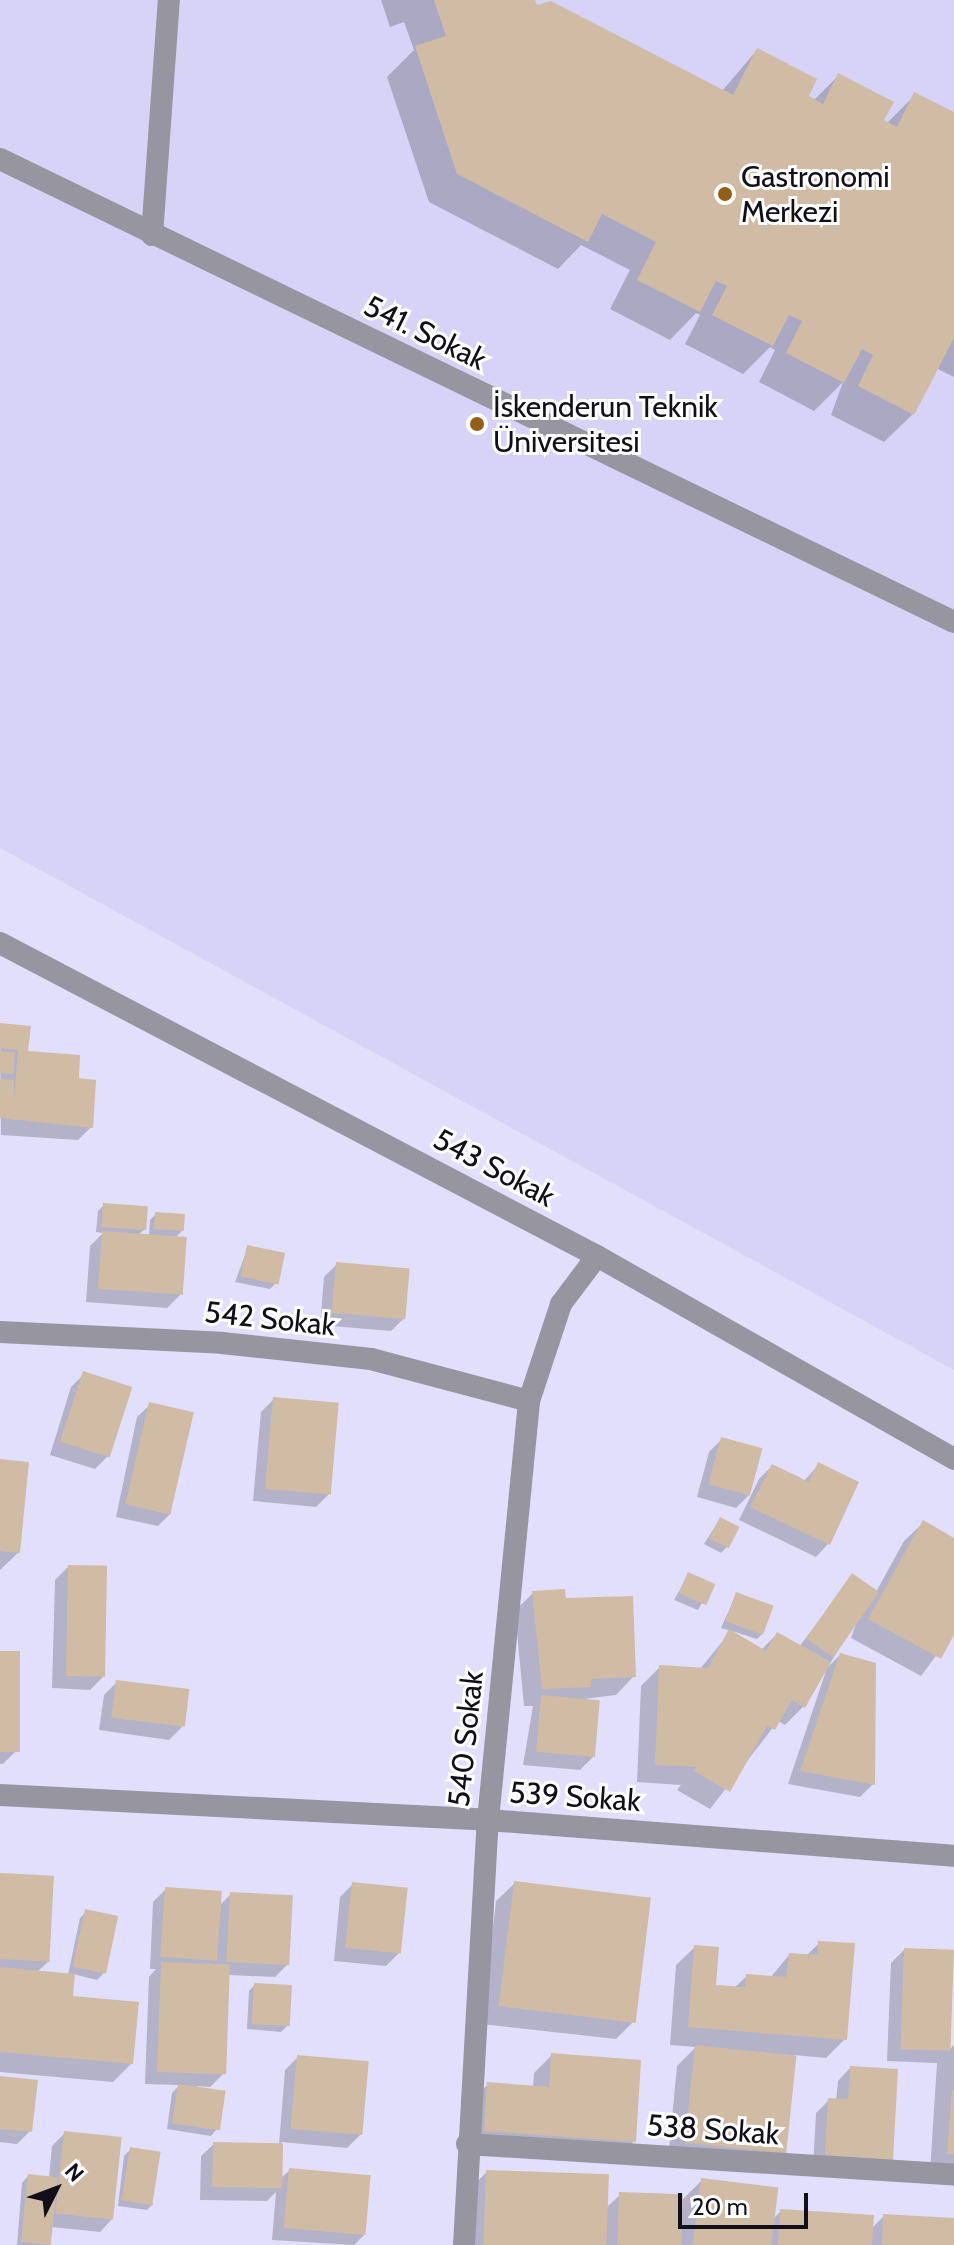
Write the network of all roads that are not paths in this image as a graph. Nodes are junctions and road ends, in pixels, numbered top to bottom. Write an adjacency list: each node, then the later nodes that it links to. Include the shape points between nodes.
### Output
1 (169, 0): 3 (street)
2 (0, 159): 3 (street, 541. Sokak)
3 (152, 235): 4 (street, 541. Sokak)
4 (954, 622)
5 (0, 943): 6 (street, 543 Sokak)
6 (597, 1256): 8 (street, 540 Sokak, via 561,1304); 9 (street, 543 Sokak)
7 (0, 1332): 8 (street, 542 Sokak, via 222,1343 371,1359)
8 (529, 1401): 11 (street, 540 Sokak)
9 (954, 1459)
10 (0, 1795): 11 (street, 539 Sokak)
11 (488, 1820): 12 (street, 539 Sokak); 13 (street, 540 Sokak)
12 (954, 1856)
13 (467, 2144): 14 (street, 538 Sokak); 15 (street, 540 Sokak)
14 (954, 2175)
15 (464, 2245)

